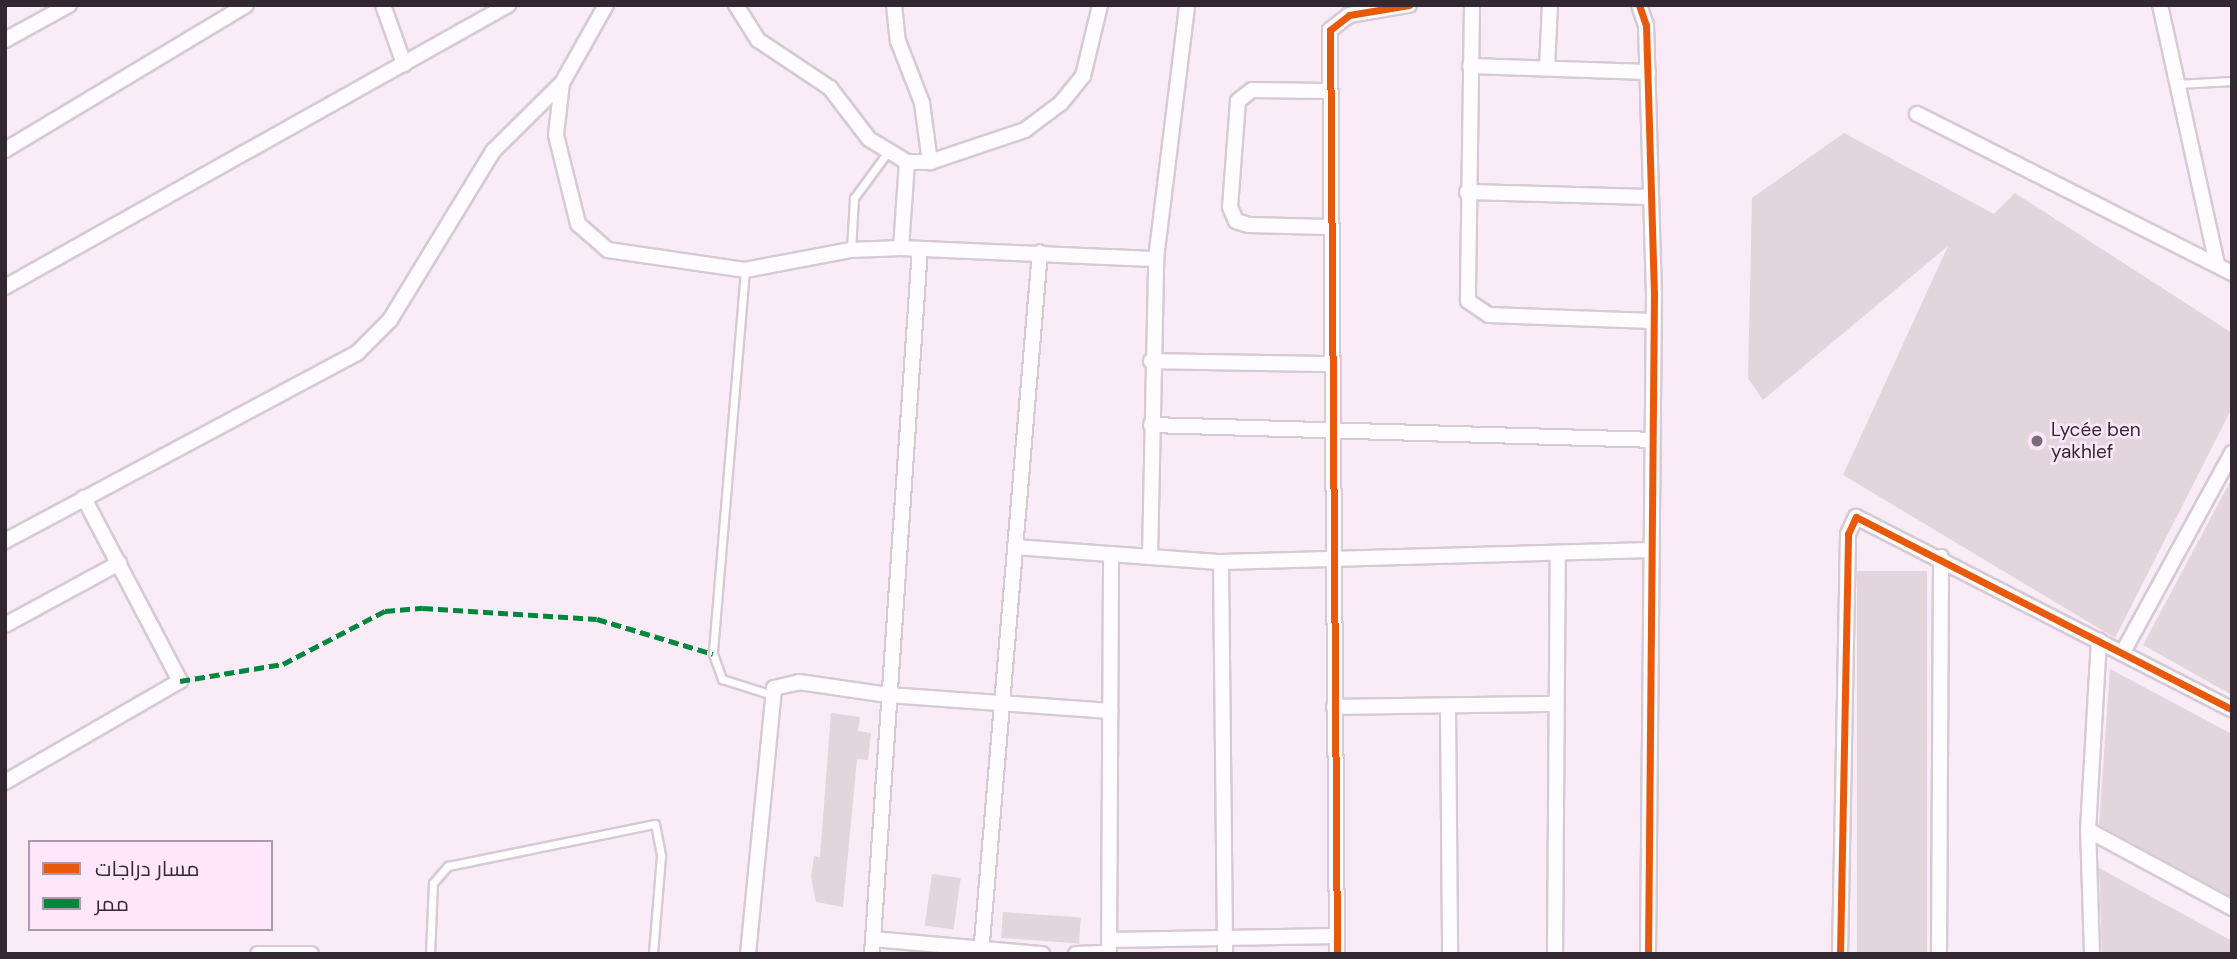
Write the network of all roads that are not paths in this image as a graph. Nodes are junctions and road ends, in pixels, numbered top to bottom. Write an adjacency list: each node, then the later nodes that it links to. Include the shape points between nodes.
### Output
1 (69, 5): 15 (street)
2 (246, 5): 25 (street)
3 (383, 5): 16 (street)
4 (508, 5): 16 (street)
5 (606, 5): 21 (street)
6 (736, 5): 26 (street, via 758,40 830,88)
7 (894, 5): 28 (street, via 898,41 922,103)
8 (1100, 5): 28 (street, via 1083,76 1061,103 1025,130)
9 (1187, 5): 36 (street)
10 (1409, 5): 23 (street, via 1338,21 1330,30)
11 (1472, 5): 17 (street)
12 (1550, 5): 18 (street)
13 (1639, 5): 19 (street, via 1647,25)
14 (2160, 5): 22 (street)
15 (5, 40)
16 (404, 64): 40 (street)
17 (1470, 66): 18 (street); 29 (street)
18 (1547, 68): 19 (street)
19 (1648, 72): 30 (street)
20 (2232, 81): 22 (lane)
21 (562, 83): 38 (street, via 559,162 578,224 592,240 625,255); 48 (street, via 493,151 390,320 357,352)
22 (2177, 84): 37 (street)
23 (1327, 91): 31 (street); 31 (street, via 1252,90 1238,101 1230,207 1236,220 1248,225)
24 (1917, 114): 37 (street)
25 (5, 150)
26 (887, 153): 27 (street); 34 (lane, via 854,198)
27 (907, 162): 28 (street); 32 (street)
28 (930, 162)
29 (1467, 192): 30 (street); 41 (street, via 1465,278 1474,310)
30 (1650, 197): 41 (street)
31 (1328, 227): 43 (street)
32 (901, 248): 33 (street); 34 (street)
33 (920, 249): 35 (street); 63 (street)
34 (851, 250): 38 (street)
35 (1040, 252): 36 (street); 50 (street)
36 (1156, 259): 42 (street)
37 (2217, 265): 39 (street)
38 (745, 270): 62 (lane, via 713,654 722,679)
39 (2232, 272)
40 (5, 287)
41 (1652, 321): 46 (street)
42 (1151, 361): 43 (street); 44 (street)
43 (1331, 364): 45 (street)
44 (1151, 425): 45 (street); 54 (street)
45 (1331, 433): 46 (street); 56 (street)
46 (1650, 440): 51 (street)
47 (2232, 453): 61 (street)
48 (84, 498): 49 (street); 58 (street)
49 (5, 541)
50 (1015, 547): 53 (street); 65 (street)
51 (1650, 550): 52 (street); 90 (street)
52 (1558, 553): 56 (street); 64 (street)
53 (1111, 554): 54 (street); 69 (street)
54 (1150, 557): 57 (street)
55 (1941, 557): 60 (street); 91 (street, via 1866,518 1850,524 1844,812 1838,840); 92 (street)
56 (1332, 561): 57 (street); 66 (street)
57 (1221, 562): 74 (street)
58 (119, 563): 59 (street); 70 (street, via 180,681)
59 (5, 625)
60 (2099, 640): 61 (street); 71 (street)
61 (2123, 652): 68 (street)
62 (769, 694): 63 (street, via 783,682 799,682); 82 (street)
63 (888, 695): 65 (street); 75 (street)
64 (1556, 704): 67 (street); 89 (street)
65 (1000, 705): 69 (street); 77 (street)
66 (1334, 707): 67 (street); 73 (street)
67 (1448, 709): 88 (street)
68 (2232, 709)
69 (1110, 710): 76 (street)
70 (6, 780)
71 (2088, 830): 72 (street); 93 (street)
72 (2232, 908)
73 (1337, 936): 74 (street); 87 (street)
74 (1224, 937): 76 (street); 86 (street)
75 (873, 939): 77 (street); 83 (street)
76 (1109, 949): 85 (street)
77 (981, 952): 84 (street)
78 (258, 954): 79 (street)
79 (311, 954)
80 (430, 954): 81 (lane, via 433,883 448,866 655,824 661,856)
81 (653, 954)
82 (748, 954)
83 (872, 954)
84 (1042, 954)
85 (1076, 954)
86 (1225, 954)
87 (1337, 954)
88 (1450, 954)
89 (1555, 954)
90 (1648, 954)
91 (1840, 954)
92 (1939, 954)
93 (2092, 954)

